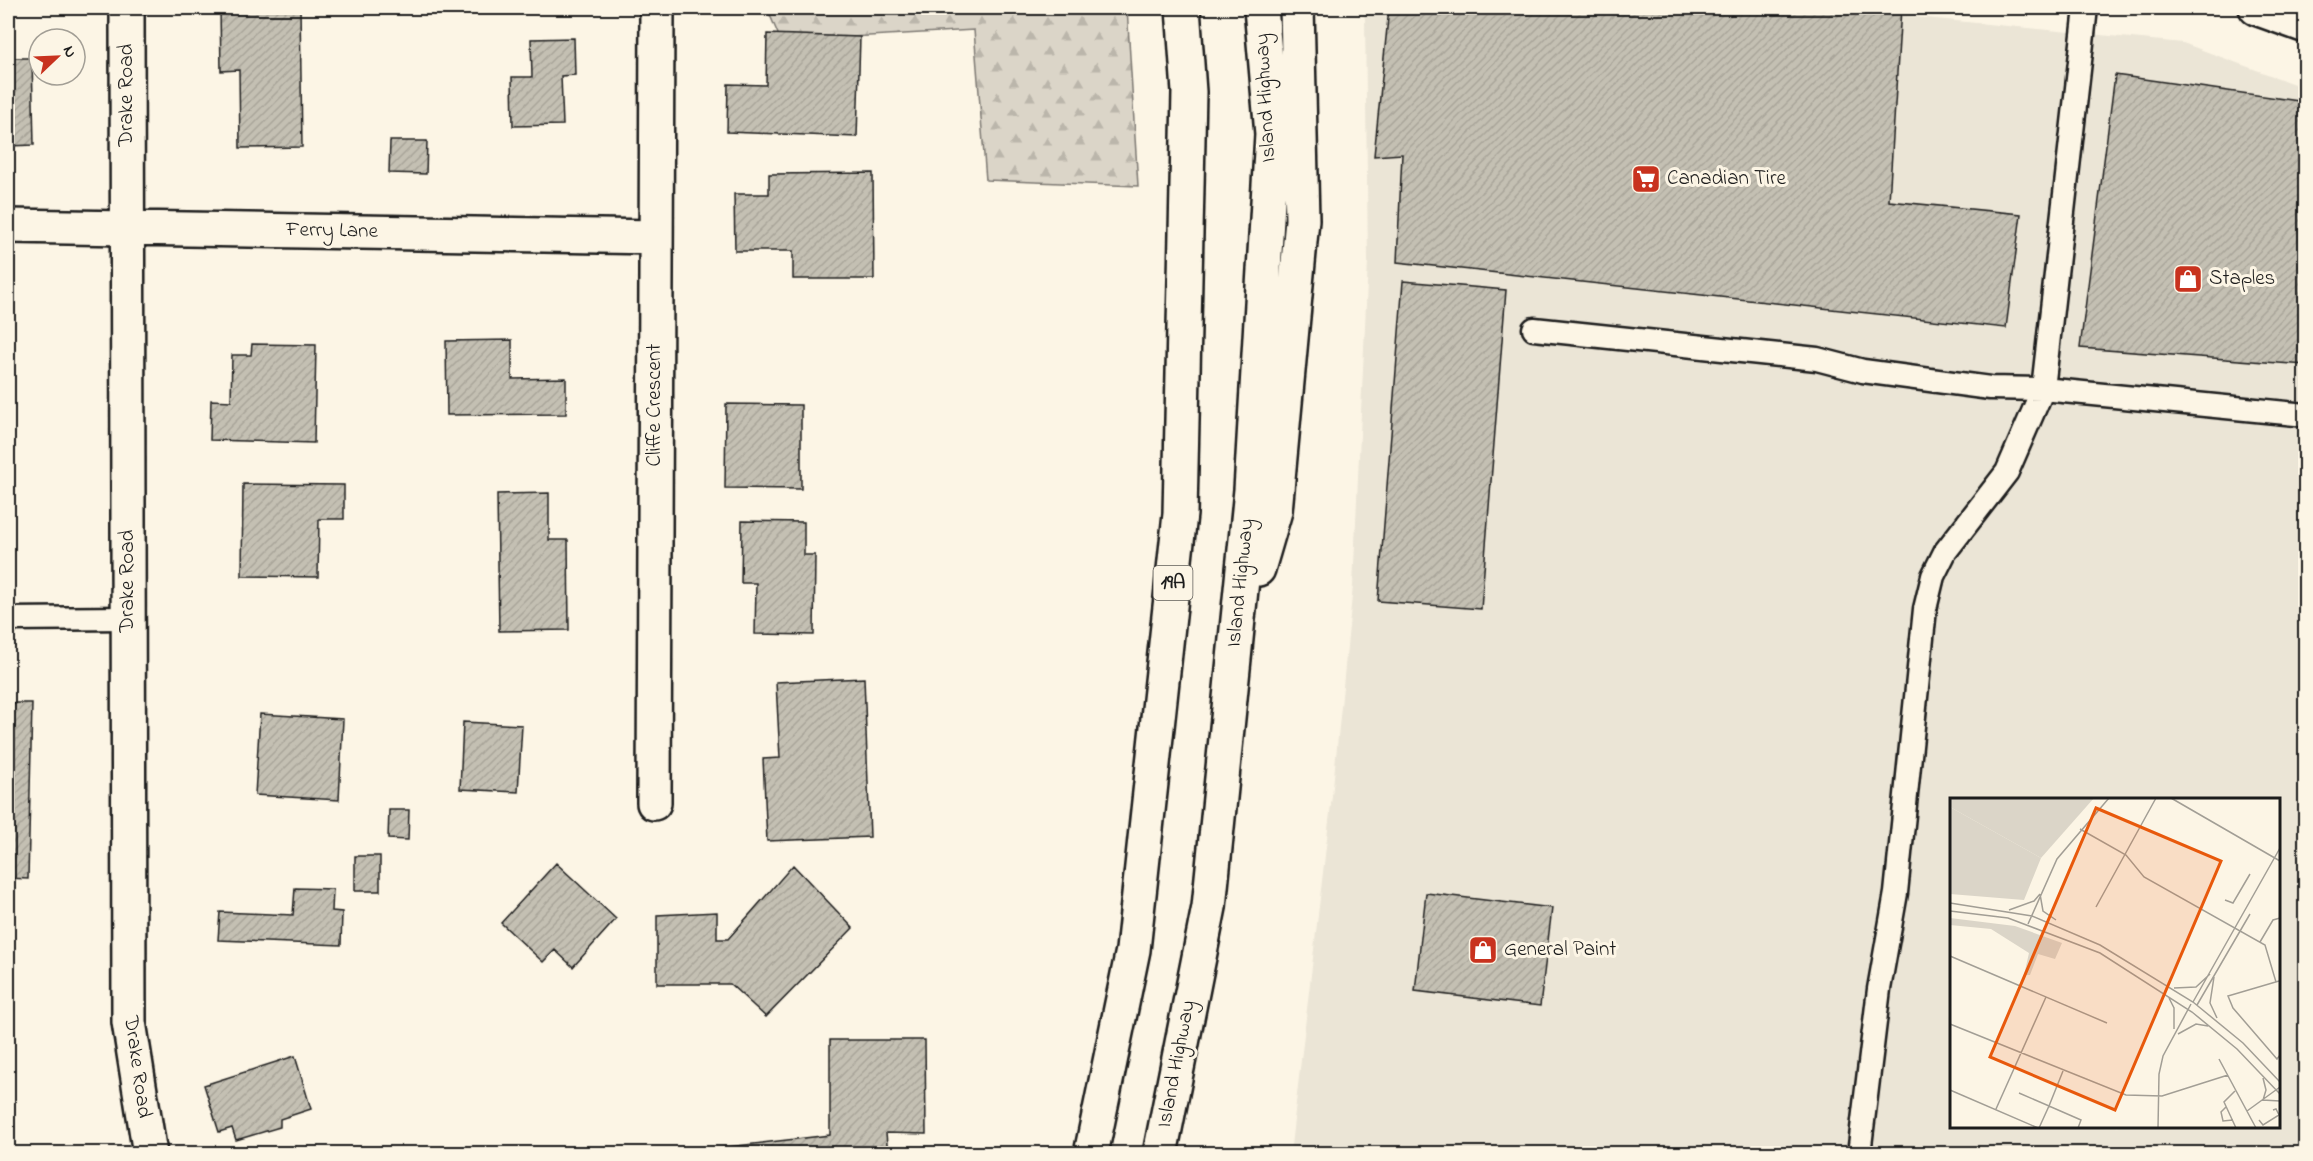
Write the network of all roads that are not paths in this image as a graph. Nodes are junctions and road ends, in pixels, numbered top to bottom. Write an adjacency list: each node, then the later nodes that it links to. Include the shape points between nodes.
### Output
1 (127, 8): 10 (main road, Drake Road)
2 (657, 8): 11 (main road, Cliffe Crescent)
3 (1183, 8): 20 (main road, 19A, via 1190,92 1180,514 1133,950)
4 (1261, 8): 17 (main road, Island Highway, via 1272,135 1251,490)
5 (1297, 8): 17 (main road, via 1302,220 1275,511)
6 (2086, 8): 13 (lane)
7 (2256, 8): 8 (main road)
8 (2306, 26)
9 (8, 226): 10 (main road, Ferry Lane)
10 (128, 228): 11 (main road, Ferry Lane); 15 (main road, Drake Road)
11 (656, 237): 18 (main road, Cliffe Crescent)
12 (1534, 329): 13 (lane, via 1817,359 1863,371 1990,388)
13 (2043, 389): 14 (lane); 22 (lane, via 2007,472 1945,552 1930,587 1915,690 1896,892 1879,989)
14 (2306, 415)
15 (128, 618): 16 (lane); 19 (main road, Drake Road, via 129,1022)
16 (8, 619)
17 (1234, 651): 21 (main road, Island Highway, via 1209,907)
18 (654, 804)
19 (150, 1154)
20 (1091, 1154)
21 (1160, 1154)
22 (1859, 1154)

